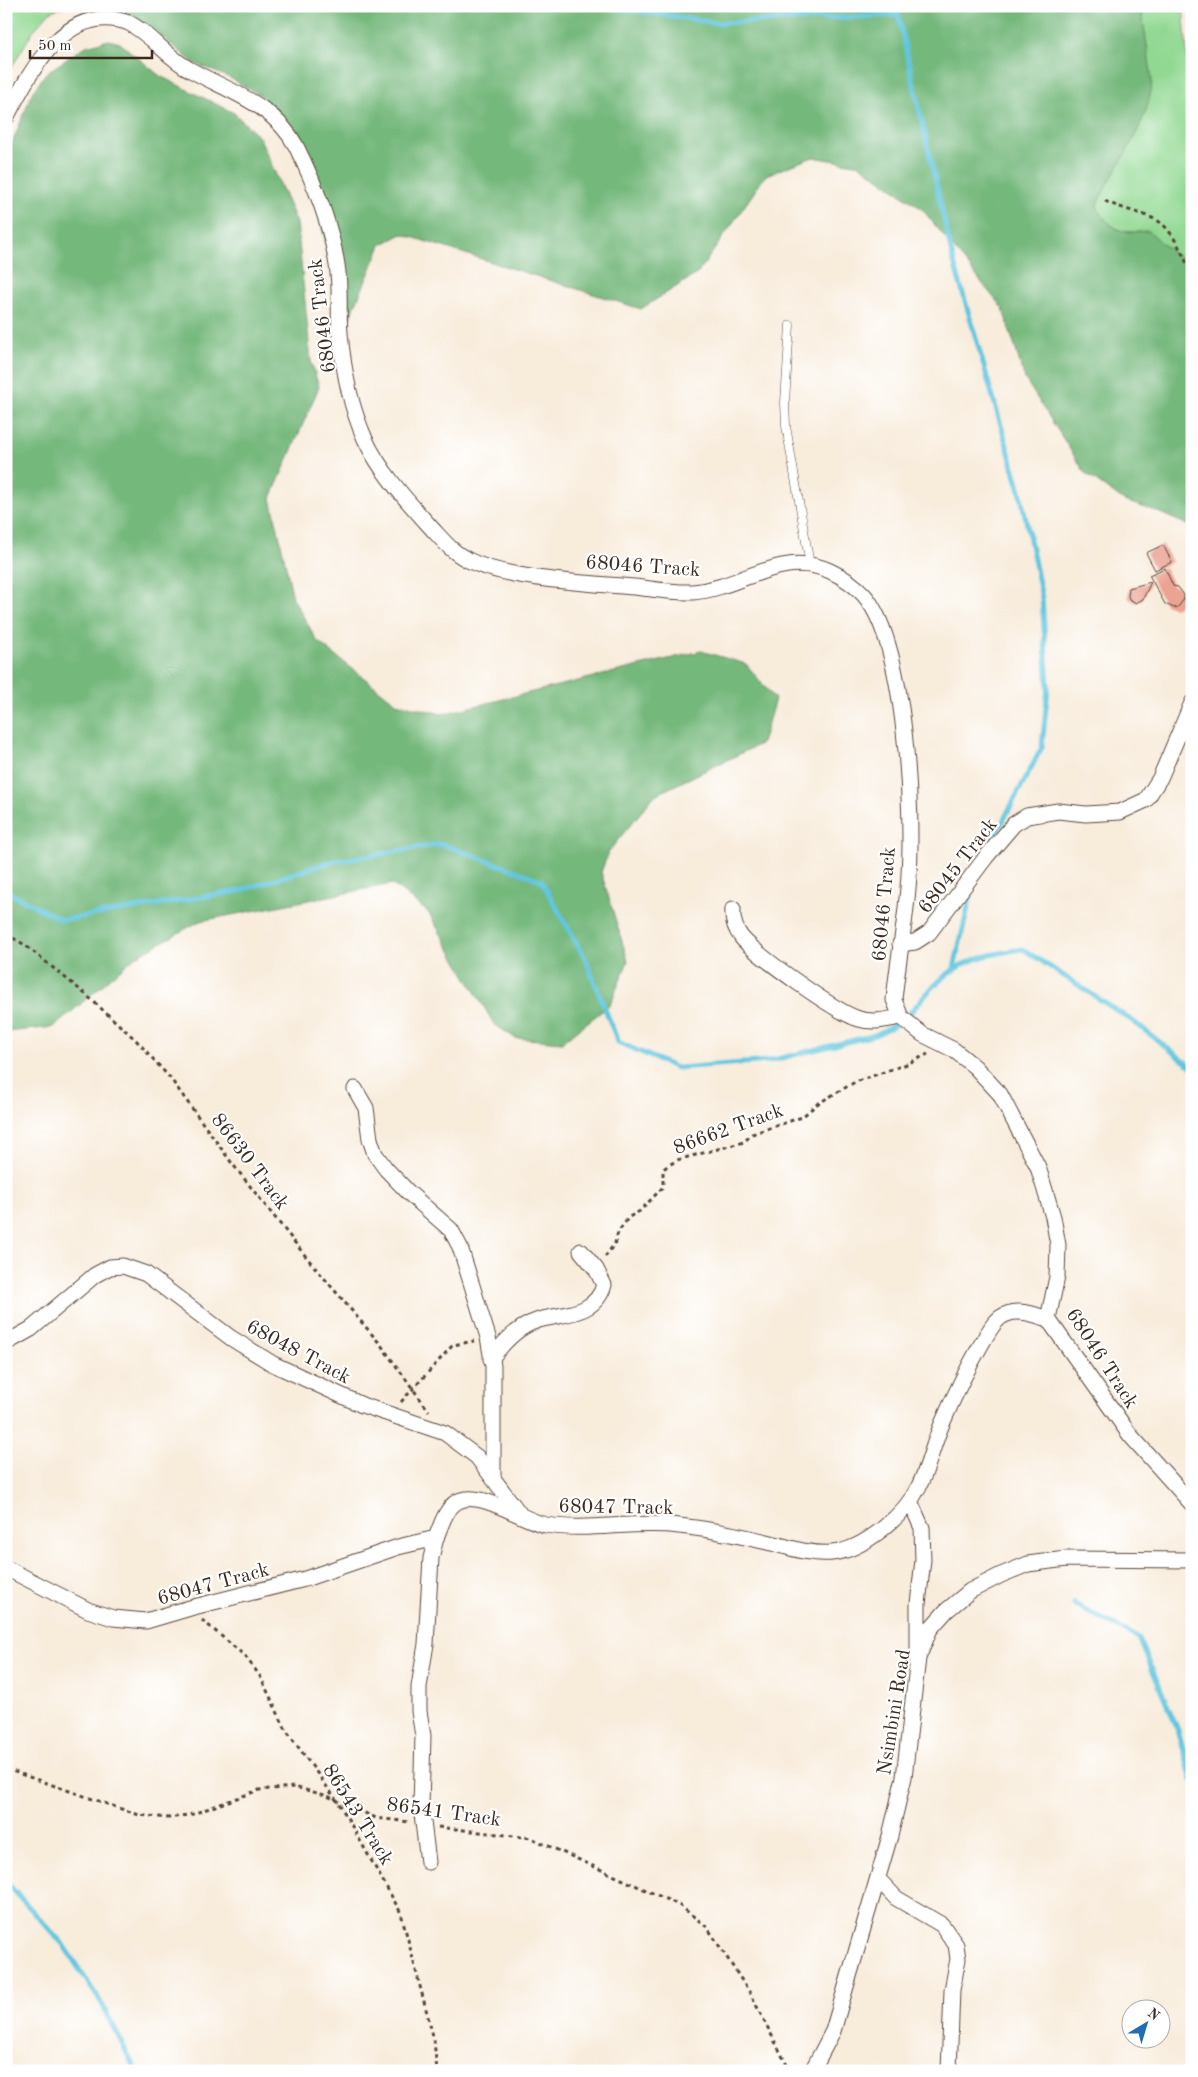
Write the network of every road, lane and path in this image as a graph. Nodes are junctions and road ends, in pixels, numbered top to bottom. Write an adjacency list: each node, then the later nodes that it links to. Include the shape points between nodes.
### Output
1 (6, 118): 5 (street, 68046 Track, via 41,55 57,34 80,18 102,16 124,20 187,68 268,110 284,126 296,146 325,219 337,262 340,333 346,371 365,440 385,473 424,520 452,550 468,560 526,576 689,592 720,588 781,565)
2 (1106, 201): 3 (path, via 1160,222)
3 (1192, 274)
4 (790, 325): 5 (lane, via 786,426)
5 (810, 565): 9 (street, 68046 Track, via 844,578 865,596 879,618 892,653 902,715 908,796 909,876)
6 (1192, 702): 9 (street, 68045 Track, via 1160,778 1146,800 1120,812 1086,814 1058,811 1027,816 1014,824 986,857 929,933 915,942)
7 (733, 910): 10 (street, via 732,918 741,937 841,1011 870,1021)
8 (6, 934): 19 (path, 86630 Track, via 25,945 84,993 136,1040 170,1078 237,1170 381,1345)
9 (900, 944): 10 (street, 68046 Track, via 894,1000)
10 (901, 1017): 11 (street, 68046 Track)
11 (937, 1042): 14 (path, 86662 Track, via 930,1053 855,1082 817,1104 802,1117 752,1134 744,1142 677,1160 664,1169 662,1187 629,1218); 15 (street, 68046 Track, via 975,1066 1000,1094 1038,1167 1058,1245 1057,1277)
12 (356, 1089): 16 (street, via 366,1108 375,1154 409,1193 451,1230 460,1246)
13 (581, 1251): 14 (street)
14 (596, 1269): 18 (street, via 604,1285 585,1308 568,1316 536,1321 504,1344)
15 (1048, 1319): 23 (street, 68047 Track, via 1018,1312 1007,1313 994,1324 941,1425 919,1488); 24 (street, 68046 Track, via 1130,1435)
16 (488, 1337): 18 (street); 19 (path, via 453,1345)
17 (6, 1343): 20 (street, 68048 Track, via 32,1329 96,1275 110,1267 123,1266 146,1274 231,1338 274,1364)
18 (492, 1358): 22 (street)
19 (413, 1389): 20 (path); 21 (path, 86630 Track)
20 (386, 1414): 21 (street, 68048 Track)
21 (445, 1433): 22 (street, 68048 Track, via 477,1457)
22 (493, 1476): 25 (street, 68048 Track)
23 (910, 1501): 25 (street, 68047 Track, via 876,1534 856,1546 833,1553 802,1552 730,1534 655,1523 558,1526 543,1524); 30 (street, via 922,1528)
24 (1192, 1504)
25 (519, 1513): 26 (street, 68047 Track, via 462,1499 449,1510)
26 (436, 1538): 29 (street, 68047 Track, via 398,1546 305,1579); 33 (street, via 430,1558 426,1644 419,1687)
27 (1192, 1560): 30 (street, Nsimbini Road, via 1066,1559 1028,1564 970,1591 946,1611 930,1629)
28 (6, 1568): 29 (street, 68047 Track, via 88,1610 113,1618 146,1621)
29 (190, 1608): 32 (path, 86543 Track, via 245,1656 260,1676 286,1730)
30 (918, 1658): 35 (street, Nsimbini Road, via 904,1777)
31 (6, 1769): 32 (path, 86541 Track, via 138,1815 168,1818 193,1814 259,1790 294,1787)
32 (338, 1801): 33 (path, 86541 Track, via 376,1818); 36 (path, 86543 Track, via 401,1913 434,2040)
33 (424, 1825): 34 (street); 37 (path, 86541 Track, via 531,1838 679,1905 707,1927 750,1993)
34 (428, 1862)
35 (878, 1880): 38 (street, Nsimbini Road, via 834,2031); 39 (street, via 896,1898 942,1925 956,1945 958,1959 952,1990)
36 (438, 2071)
37 (790, 2071)
38 (812, 2071)
39 (950, 2071)

